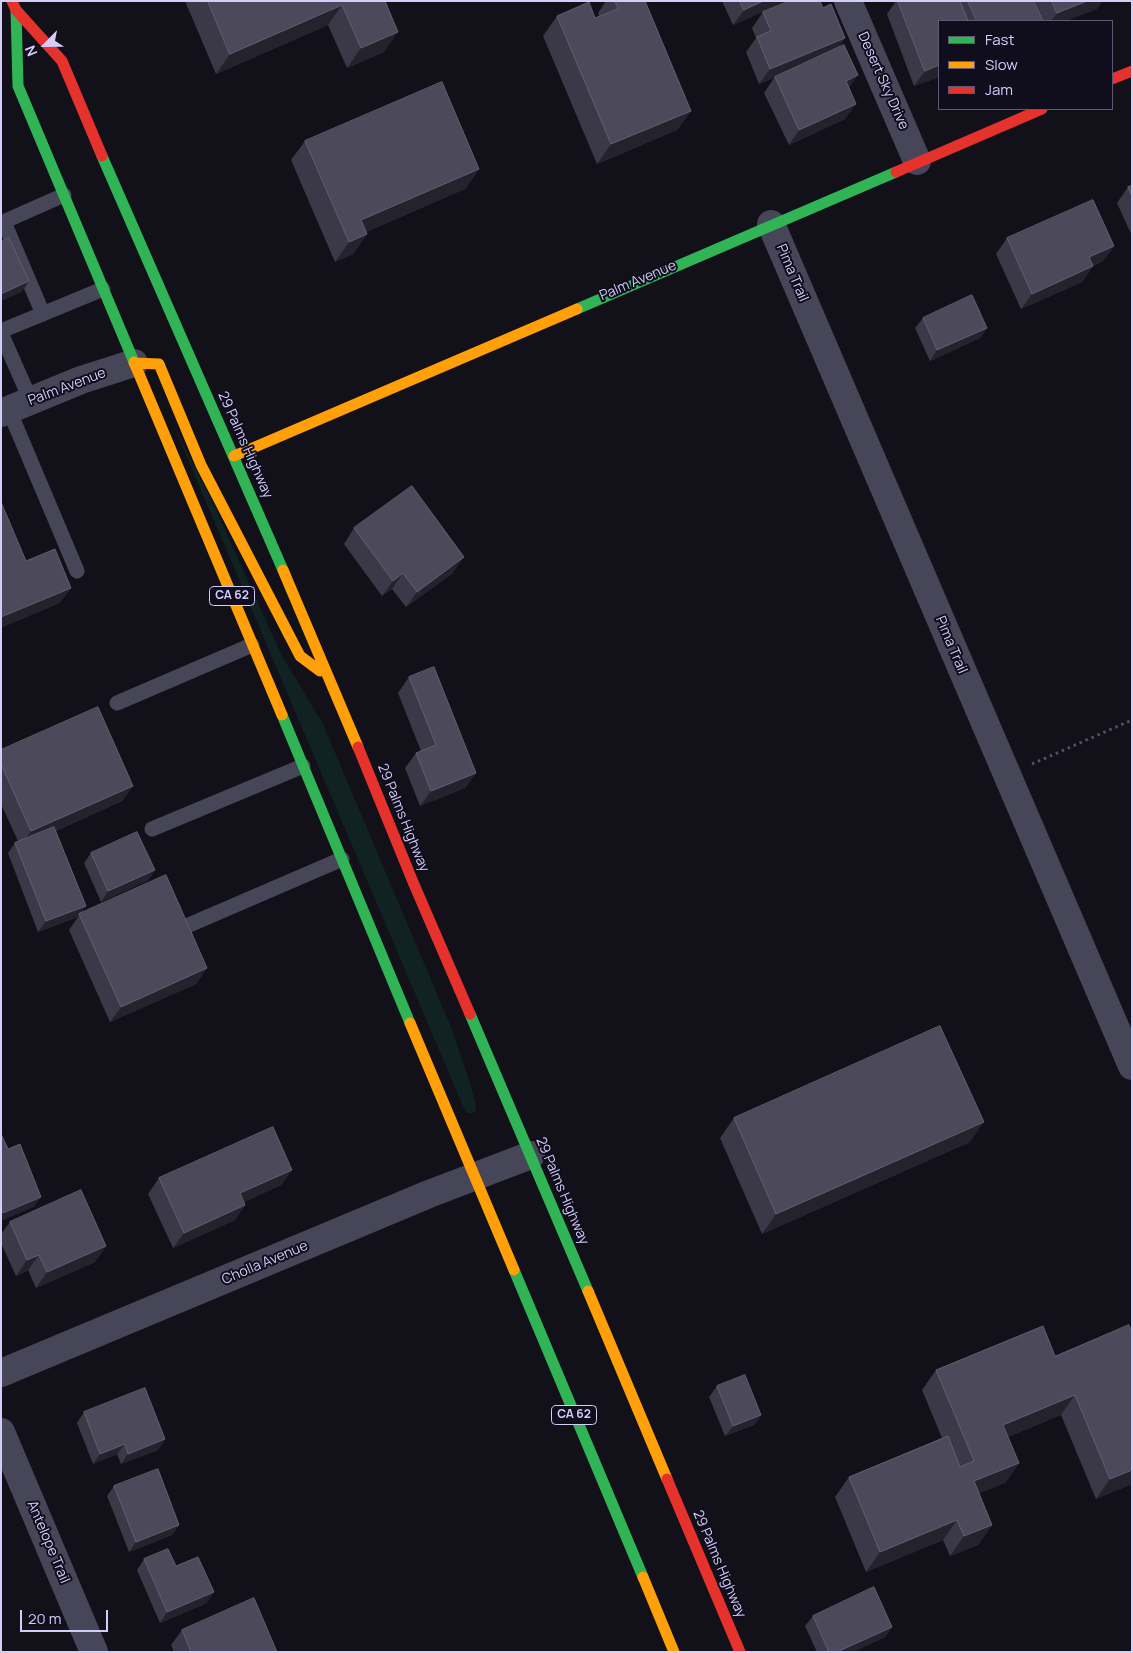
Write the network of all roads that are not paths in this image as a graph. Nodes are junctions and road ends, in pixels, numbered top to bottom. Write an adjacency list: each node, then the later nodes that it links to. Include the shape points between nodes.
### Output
1 (848, 1): 6 (street, Desert Sky Drive)
2 (14, 6): 7 (main road, 29 Palms Highway / CA 62, via 18,86); 15 (main road, 29 Palms Highway / CA 62, via 62,61)
3 (1132, 71): 4 (main road)
4 (1113, 79)
5 (1040, 110): 6 (main road, Palm Avenue)
6 (917, 161): 9 (main road, Palm Avenue)
7 (64, 195): 8 (lane); 10 (main road, 29 Palms Highway / CA 62)
8 (3, 222): 11 (lane)
9 (771, 224): 15 (main road, Palm Avenue); 24 (street, Pima Trail)
10 (103, 289): 11 (lane); 13 (main road, 29 Palms Highway / CA 62)
11 (42, 314): 12 (lane)
12 (1, 332): 14 (lane)
13 (134, 363): 14 (street, Palm Avenue, via 81,380); 17 (main road, 29 Palms Highway / CA 62); 18 (main road, via 159,364 202,465 300,656)
14 (14, 408): 16 (lane)
15 (234, 456): 18 (main road, 29 Palms Highway / CA 62)
16 (77, 571)
17 (252, 645): 19 (lane); 20 (main road, 29 Palms Highway / CA 62)
18 (329, 677): 25 (main road, 29 Palms Highway / CA 62)
19 (117, 703)
20 (303, 766): 21 (lane); 22 (main road, 29 Palms Highway / CA 62)
21 (152, 829)
22 (342, 859): 23 (lane); 26 (main road, 29 Palms Highway / CA 62)
23 (189, 925)
24 (1132, 1066)
25 (531, 1155): 26 (street, Cholla Avenue); 31 (main road, 29 Palms Highway / CA 62)
26 (475, 1177): 27 (street, Cholla Avenue); 30 (main road, 29 Palms Highway / CA 62)
27 (1, 1373)
28 (1, 1432): 29 (street, Antelope Trail)
29 (94, 1652)
30 (674, 1652)
31 (740, 1652)

